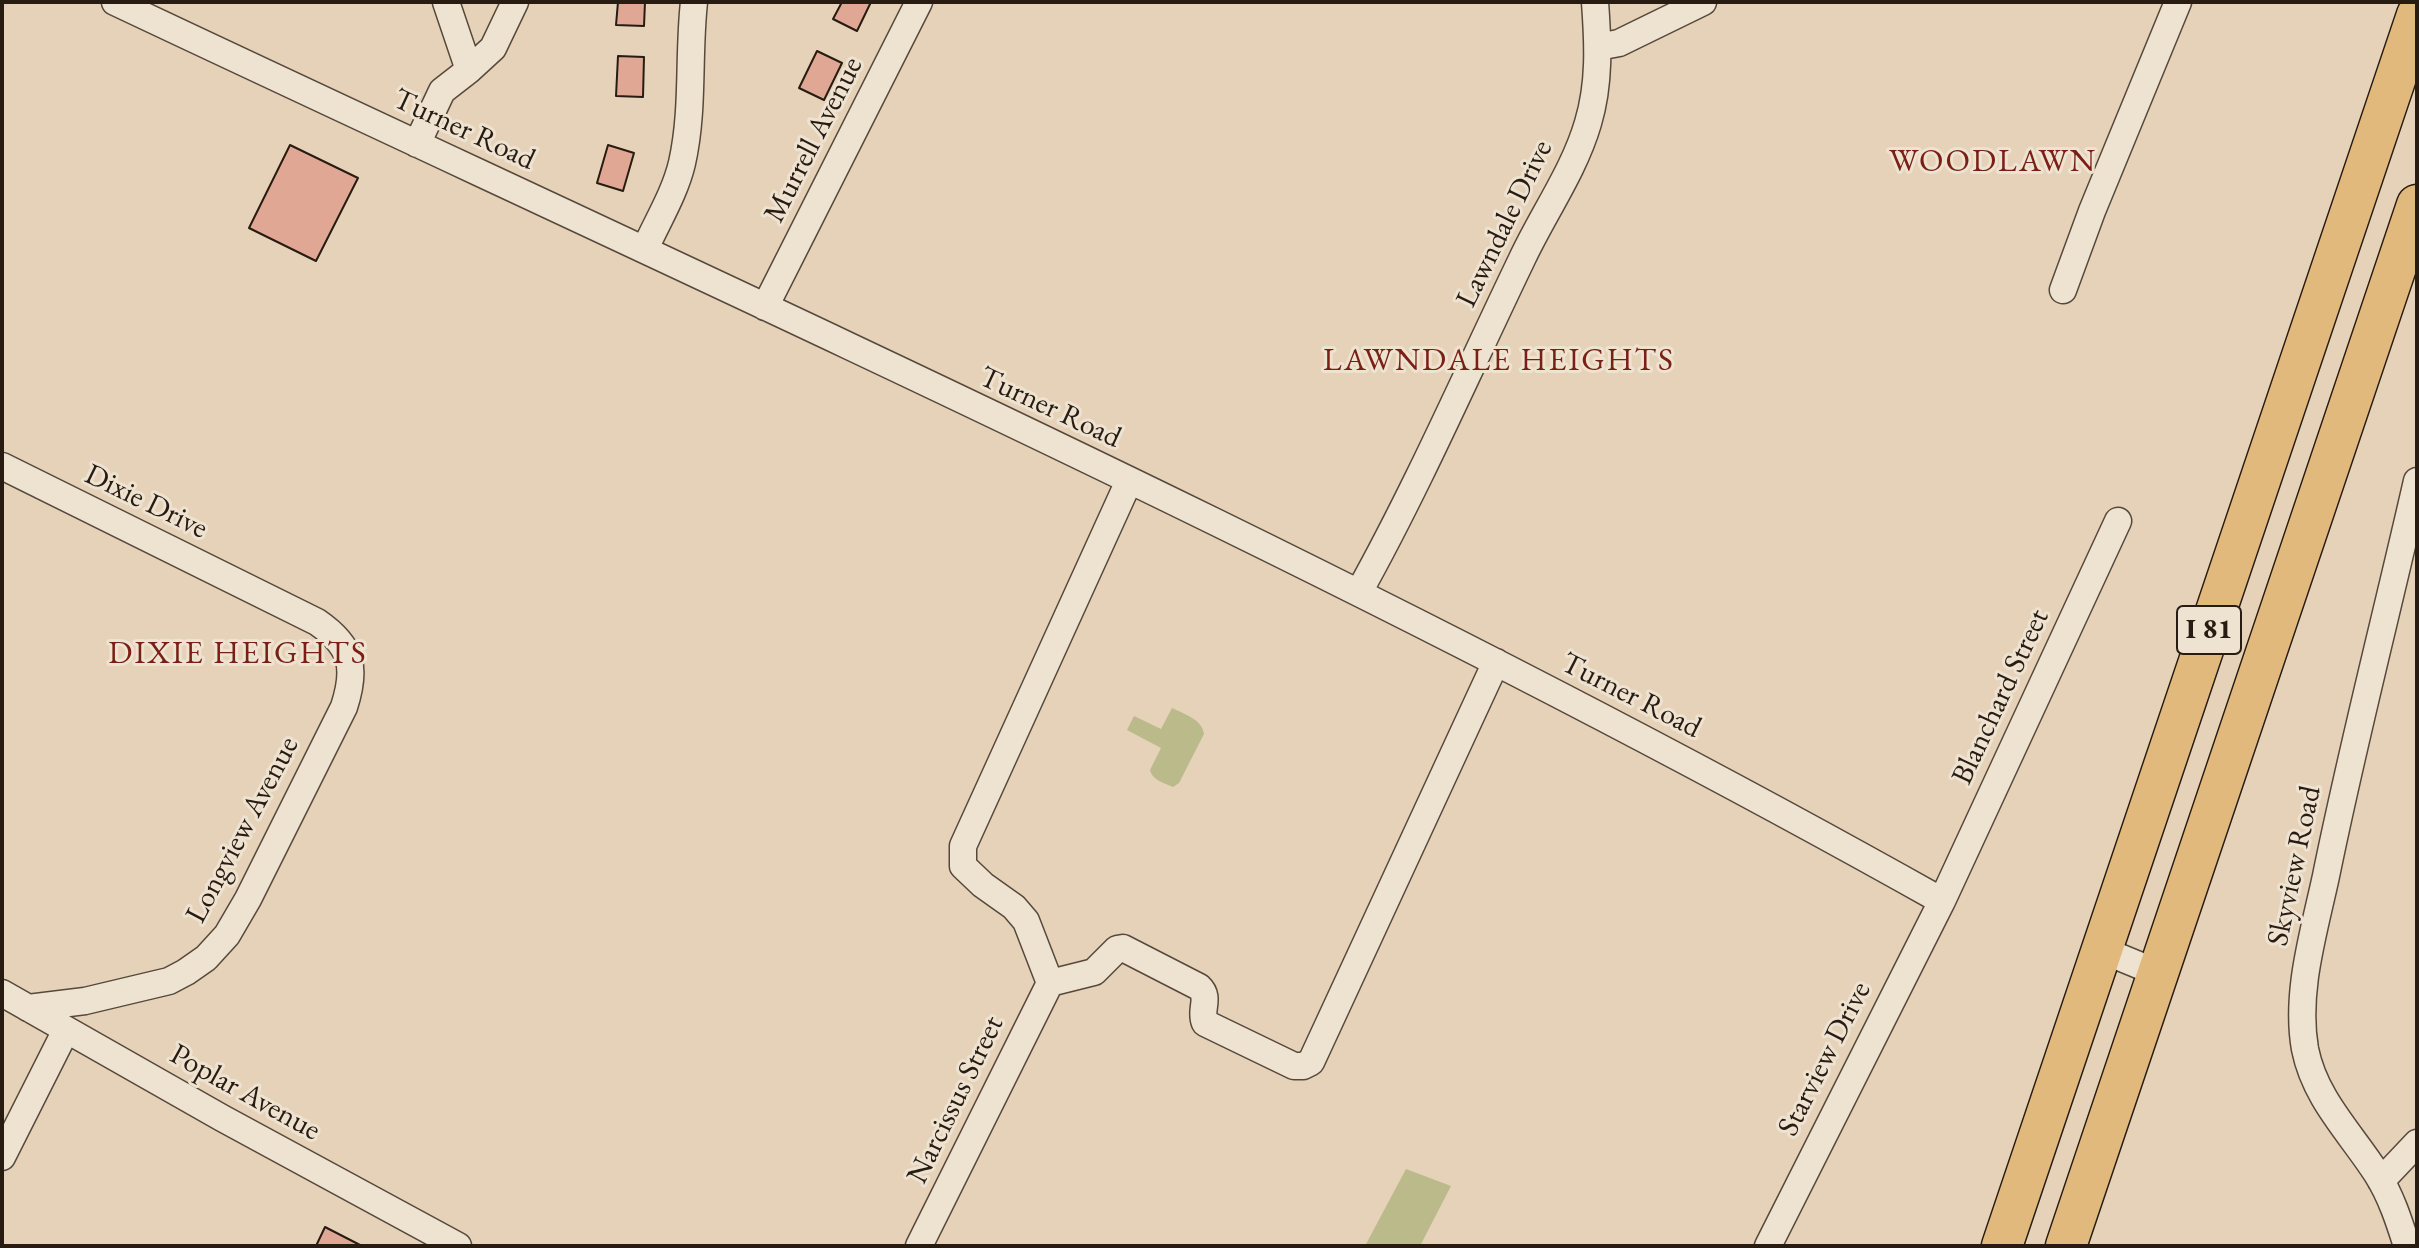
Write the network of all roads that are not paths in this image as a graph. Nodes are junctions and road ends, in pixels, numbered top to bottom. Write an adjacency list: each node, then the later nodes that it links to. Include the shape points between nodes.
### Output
1 (446, 2): 12 (street)
2 (515, 2): 12 (street, via 493,48)
3 (694, 2): 16 (street, via 682,165)
4 (919, 2): 18 (street, Murrell Avenue)
5 (1595, 2): 11 (street, Lawndale Drive)
6 (1703, 2): 11 (street, via 1619,43)
7 (2178, 2): 17 (street)
8 (2399, 2): 14 (highway)
9 (119, 3): 13 (street, Turner Road)
10 (2417, 15): 14 (highway, I 81)
11 (1598, 47): 24 (street, Lawndale Drive, via 1596,89 1578,150)
12 (469, 70): 13 (street, via 442,91)
13 (417, 144): 16 (street, Turner Road)
14 (2354, 201): 28 (highway, I 81)
15 (2417, 205): 29 (highway, I 81)
16 (645, 249): 18 (street, Turner Road)
17 (2063, 290)
18 (765, 307): 20 (street, Turner Road)
19 (2, 466): 25 (street, Dixie Drive)
20 (1129, 481): 24 (street, Turner Road); 30 (street, via 963,846 963,866 1026,921)
21 (2417, 481): 22 (street, Skyview Road)
22 (2413, 517): 36 (street, Skyview Road, via 2345,781 2302,1013 2305,1048 2321,1096)
23 (2118, 521): 27 (street, Blanchard Street)
24 (1359, 592): 26 (street, Turner Road)
25 (262, 594): 32 (street, Longview Avenue, via 332,632 352,673 344,707 248,899 206,958 169,981)
26 (1496, 662): 27 (street, Turner Road); 30 (street, via 1311,1062 1294,1066 1205,1023 1206,999 1199,987 1123,948 1094,972)
27 (1942, 901): 39 (street, Starview Drive)
28 (2102, 950): 29 (street); 40 (highway, I 81)
29 (2158, 973): 41 (highway, I 81)
30 (1050, 983): 38 (street, Narcissus Street)
31 (2, 993): 32 (street, Poplar Avenue)
32 (28, 1008): 33 (street, Poplar Avenue)
33 (66, 1030): 35 (street); 37 (street, Poplar Avenue)
34 (2417, 1143): 36 (street)
35 (2, 1157)
36 (2381, 1181): 42 (street, Skyview Road)
37 (458, 1246)
38 (919, 1246)
39 (1768, 1246)
40 (2002, 1246)
41 (2066, 1246)
42 (2407, 1246)

